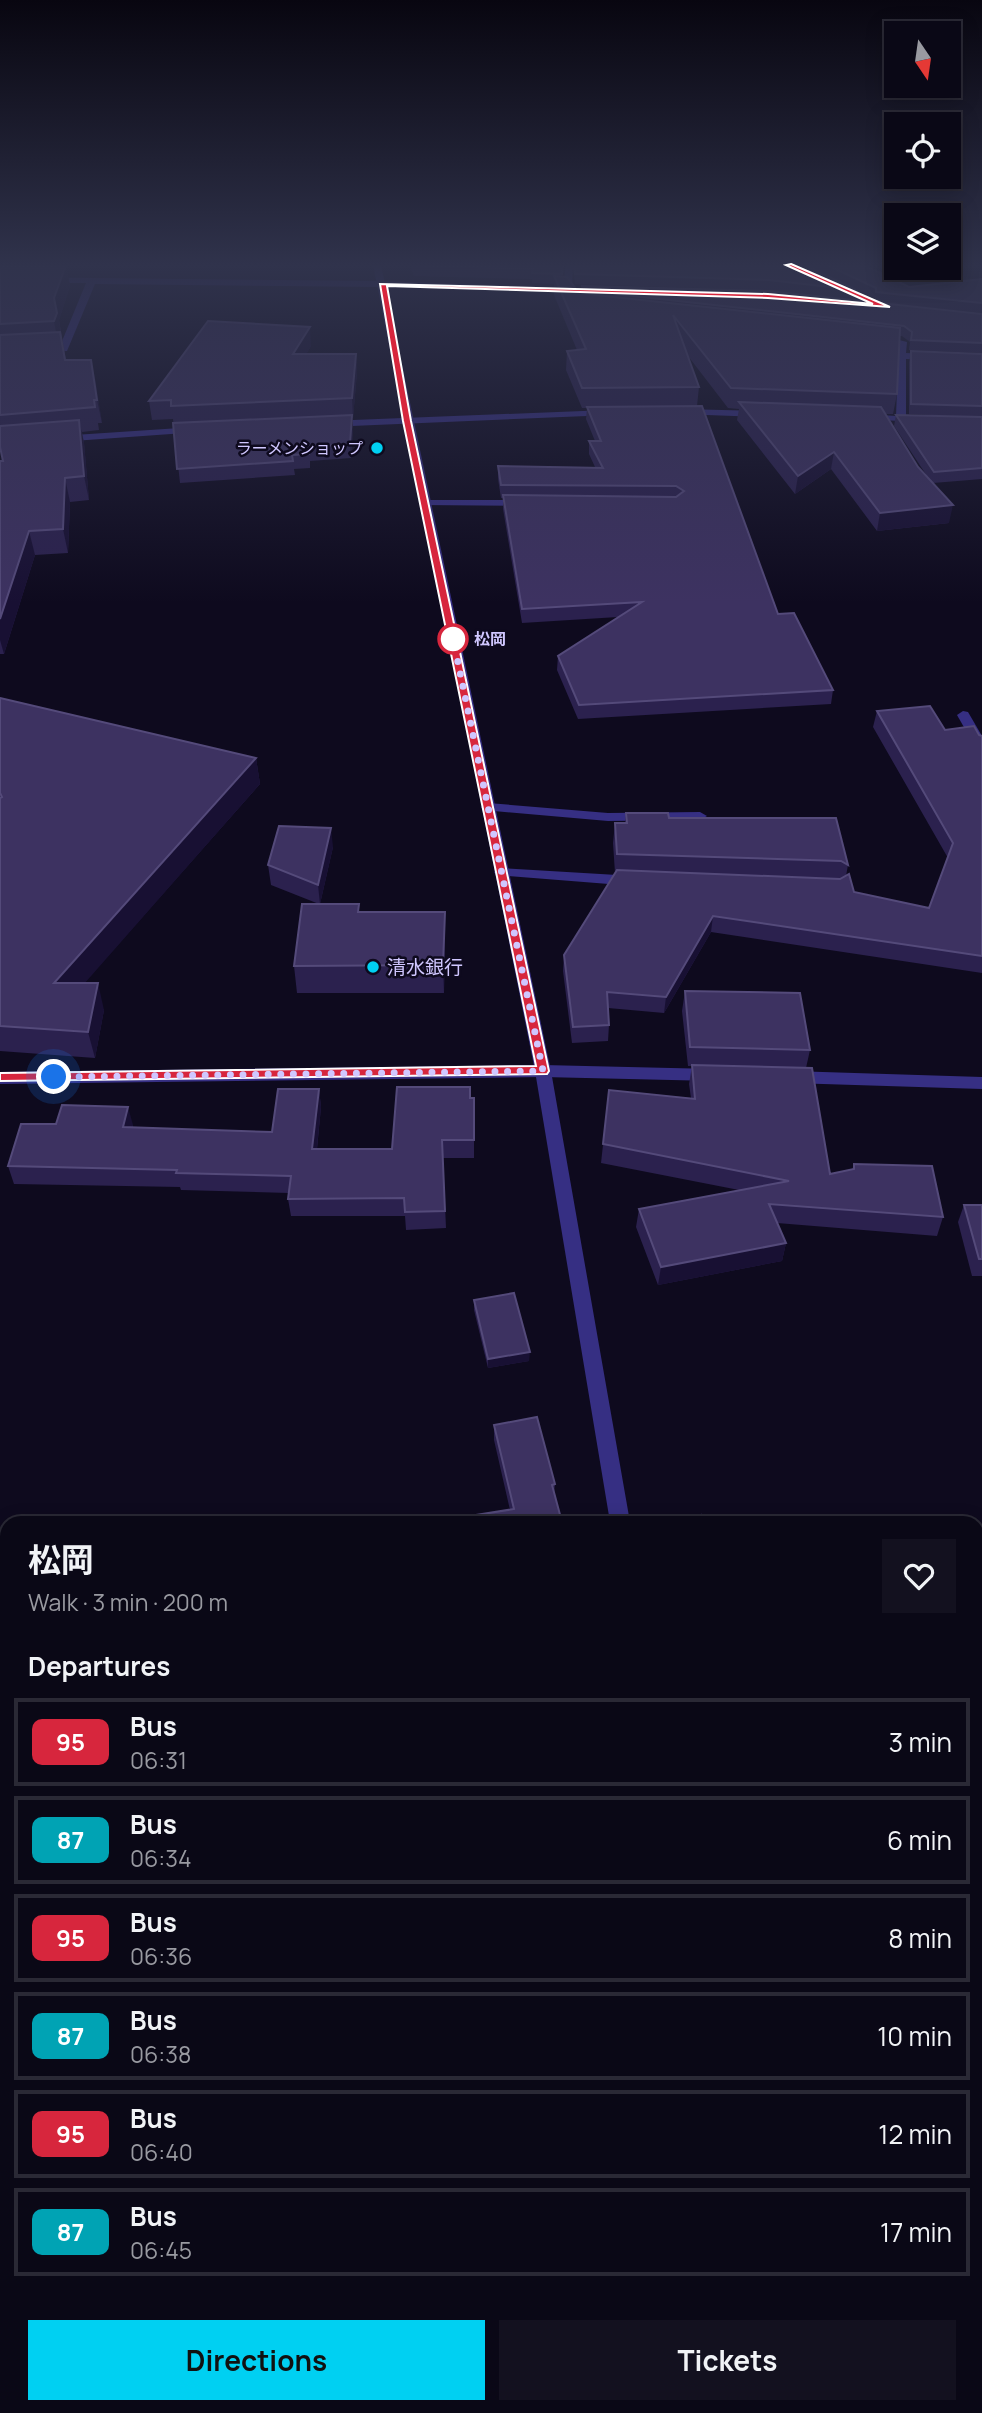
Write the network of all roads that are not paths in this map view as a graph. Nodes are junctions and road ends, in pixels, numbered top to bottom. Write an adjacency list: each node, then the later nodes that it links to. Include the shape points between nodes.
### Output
1 (399, 378): 10 (street)
2 (902, 378): 8 (street)
3 (624, 412): 10 (street)
4 (664, 412): 5 (street)
5 (773, 415)
6 (854, 417): 7 (street)
7 (881, 418): 8 (street); 13 (street)
8 (901, 419): 9 (street)
9 (928, 420)
10 (407, 421): 11 (street); 15 (street)
11 (311, 425)
12 (202, 429): 14 (street)
13 (888, 429)
14 (54, 440)
15 (424, 503): 16 (street); 20 (street)
16 (536, 503)
17 (963, 715): 18 (street)
18 (977, 731): 19 (street)
19 (982, 747)
20 (488, 807): 21 (street, via 608,817); 22 (street)
21 (700, 816)
22 (501, 872): 23 (street); 24 (street)
23 (648, 881)
24 (543, 1071): 25 (street); 27 (street); 29 (street)
25 (735, 1076)
26 (776, 1077): 28 (street)
27 (0, 1078)
28 (982, 1083)
29 (619, 1516)

